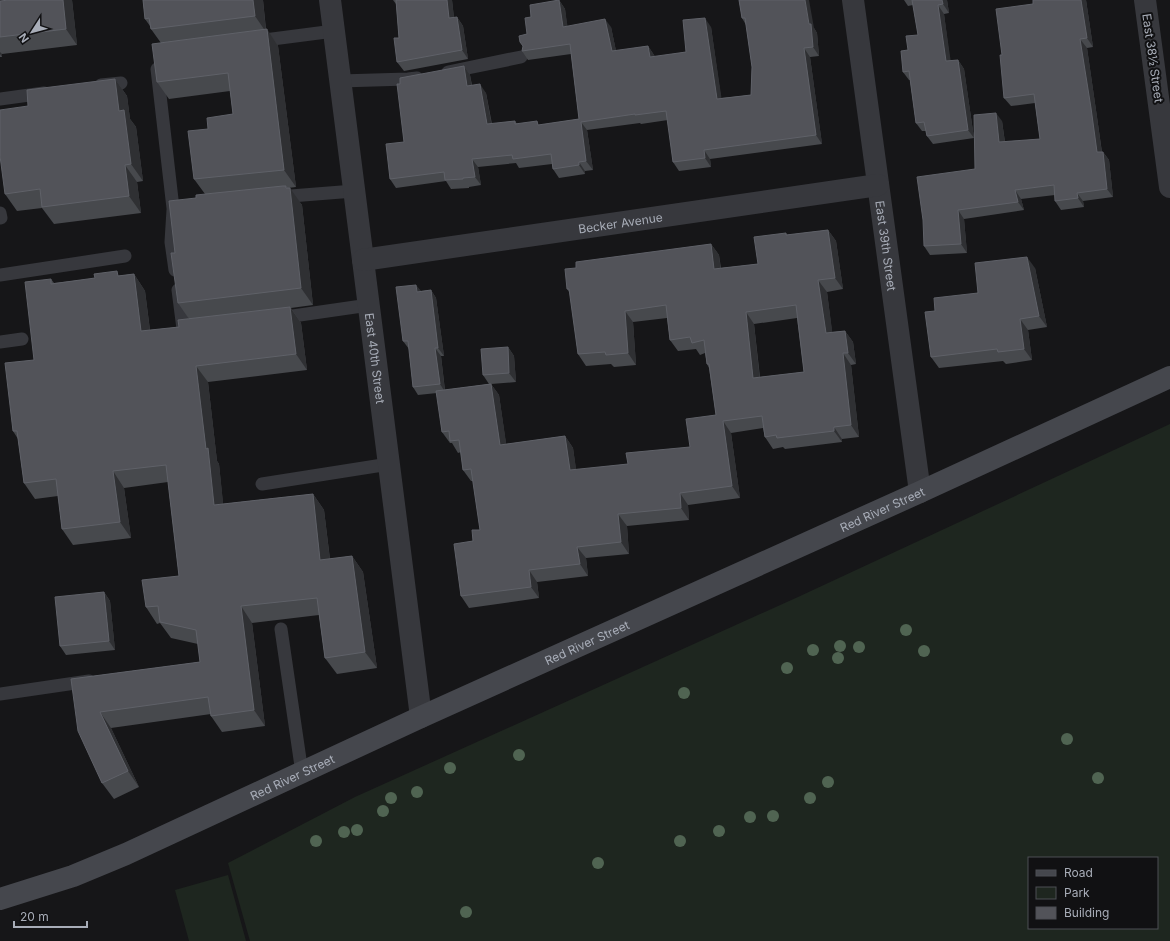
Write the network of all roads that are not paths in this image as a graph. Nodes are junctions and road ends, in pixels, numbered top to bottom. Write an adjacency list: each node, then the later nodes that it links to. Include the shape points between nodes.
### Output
1 (330, 0): 4 (street, East 40th Street)
2 (853, 0): 13 (street, East 39th Street)
3 (1145, 0): 14 (street, East 38½ Street)
4 (334, 31): 5 (lane); 8 (street, East 40th Street)
5 (241, 43)
6 (155, 54): 18 (lane)
7 (521, 57): 8 (lane, via 408,79)
8 (340, 80): 15 (street, East 40th Street)
9 (121, 83): 10 (lane)
10 (91, 87)
11 (53, 92): 12 (lane)
12 (0, 99)
13 (878, 185): 22 (street, Becker Avenue); 32 (street, East 39th Street)
14 (1170, 187)
15 (354, 191): 16 (lane); 22 (street, East 40th Street)
16 (264, 198)
17 (196, 206): 18 (lane)
18 (173, 208): 26 (lane, via 171,242 183,329)
19 (0, 213): 20 (lane)
20 (0, 218)
21 (125, 256): 23 (lane)
22 (363, 260): 24 (street, East 40th Street)
23 (0, 275)
24 (369, 305): 25 (lane); 30 (street, East 40th Street)
25 (264, 320)
26 (205, 327)
27 (22, 339): 28 (lane)
28 (0, 342)
29 (1170, 377): 32 (main road, Red River Street)
30 (389, 464): 31 (lane); 36 (street, East 40th Street)
31 (262, 484)
32 (920, 492): 36 (main road, Red River Street)
33 (281, 629): 37 (lane)
34 (101, 680): 35 (lane)
35 (0, 694)
36 (421, 717): 37 (main road, Red River Street)
37 (302, 773): 38 (main road, Red River Street, via 120,857 73,876)
38 (0, 899)

